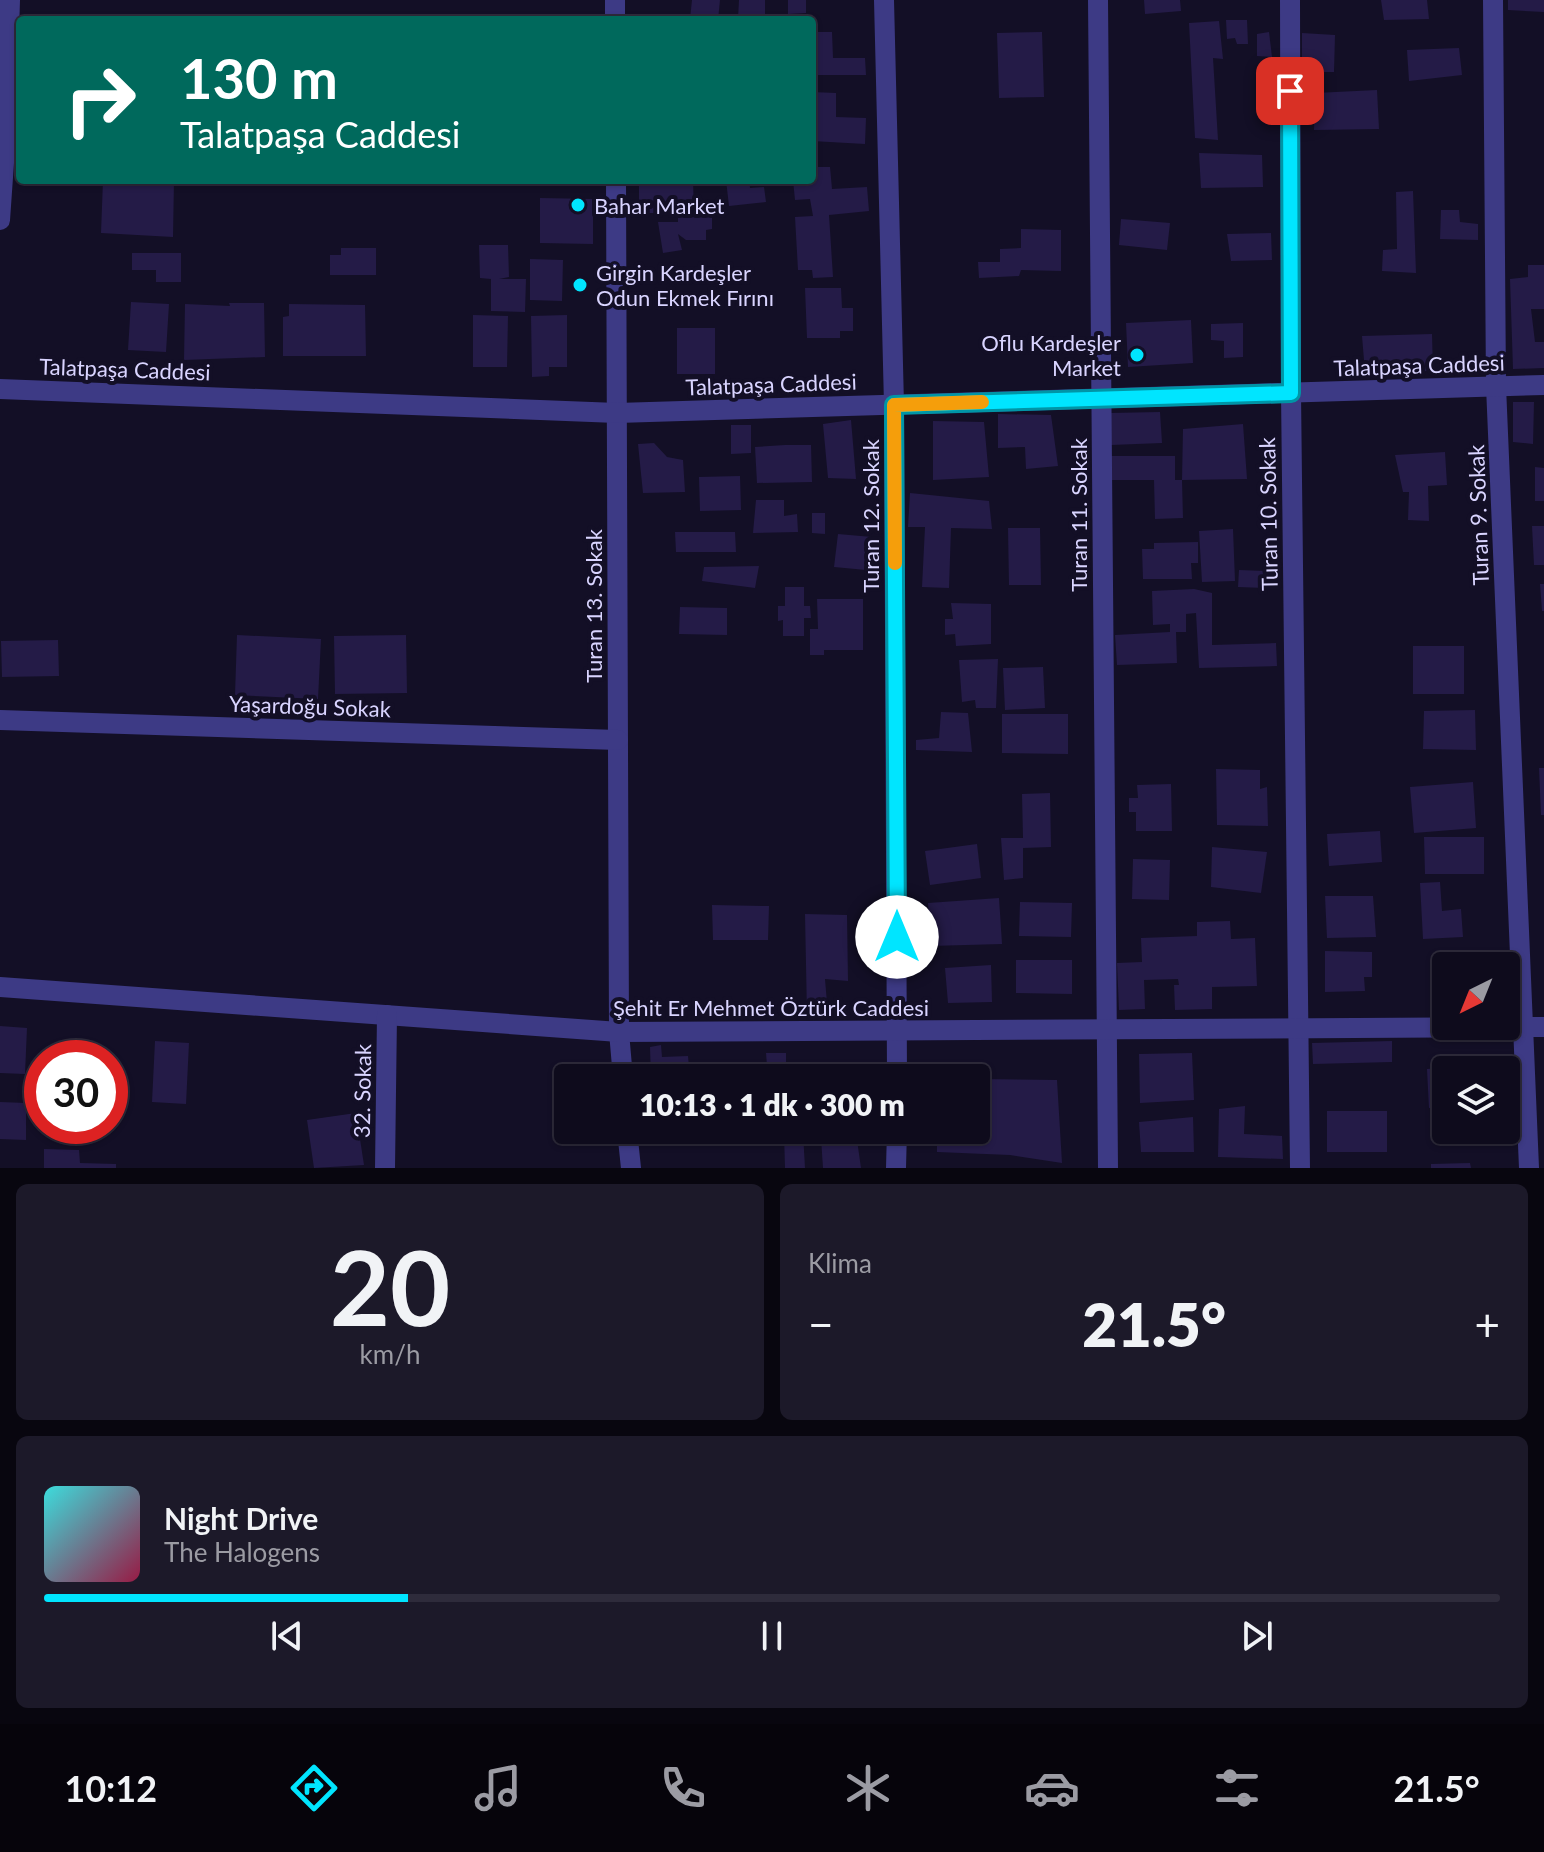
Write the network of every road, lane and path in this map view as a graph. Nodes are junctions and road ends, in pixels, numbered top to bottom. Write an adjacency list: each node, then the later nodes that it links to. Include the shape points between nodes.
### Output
1 (10, 0): 6 (street)
2 (884, 0): 14 (street, Turan 12. Sokak)
3 (1098, 0): 13 (street, Turan 11. Sokak)
4 (1290, 0): 12 (street, Turan 10. Sokak)
5 (1493, 0): 10 (street, Turan 9. Sokak)
6 (13, 134): 8 (street)
7 (616, 184): 15 (street, Turan 13. Sokak)
8 (0, 220)
9 (1544, 385): 10 (street, Talatpaşa Caddesi)
10 (1496, 386): 12 (street, Talatpaşa Caddesi); 20 (street, Turan 9. Sokak)
11 (0, 389): 15 (street, Talatpaşa Caddesi)
12 (1291, 393): 13 (street, Talatpaşa Caddesi); 21 (street, Turan 10. Sokak)
13 (1101, 398): 14 (street, Talatpaşa Caddesi); 22 (street, Turan 11. Sokak)
14 (894, 405): 15 (street, Talatpaşa Caddesi); 23 (street, Turan 12. Sokak)
15 (617, 413): 17 (street, Turan 13. Sokak)
16 (0, 720): 17 (street, Yaşardoğu Sokak)
17 (618, 740): 24 (street, Turan 13. Sokak)
18 (0, 987): 19 (street, Şehit Er Mehmet Öztürk Caddesi)
19 (387, 1015): 24 (street, Şehit Er Mehmet Öztürk Caddesi); 29 (street, 32. Sokak)
20 (1534, 1027): 21 (street, Şehit Er Mehmet Öztürk Caddesi); 34 (street, Turan 9. Sokak)
21 (1297, 1028): 22 (street, Şehit Er Mehmet Öztürk Caddesi); 33 (street, Turan 10. Sokak)
22 (1105, 1030): 23 (street, Şehit Er Mehmet Öztürk Caddesi); 32 (street, Turan 11. Sokak)
23 (898, 1031): 24 (street, Şehit Er Mehmet Öztürk Caddesi); 26 (street, Turan 12. Sokak)
24 (619, 1032): 25 (street, Turan 13. Sokak)
25 (622, 1064)
26 (897, 1064)
27 (628, 1144): 30 (street)
28 (897, 1144): 31 (street)
29 (385, 1168)
30 (631, 1168)
31 (896, 1168)
32 (1108, 1168)
33 (1300, 1168)
34 (1529, 1168)

